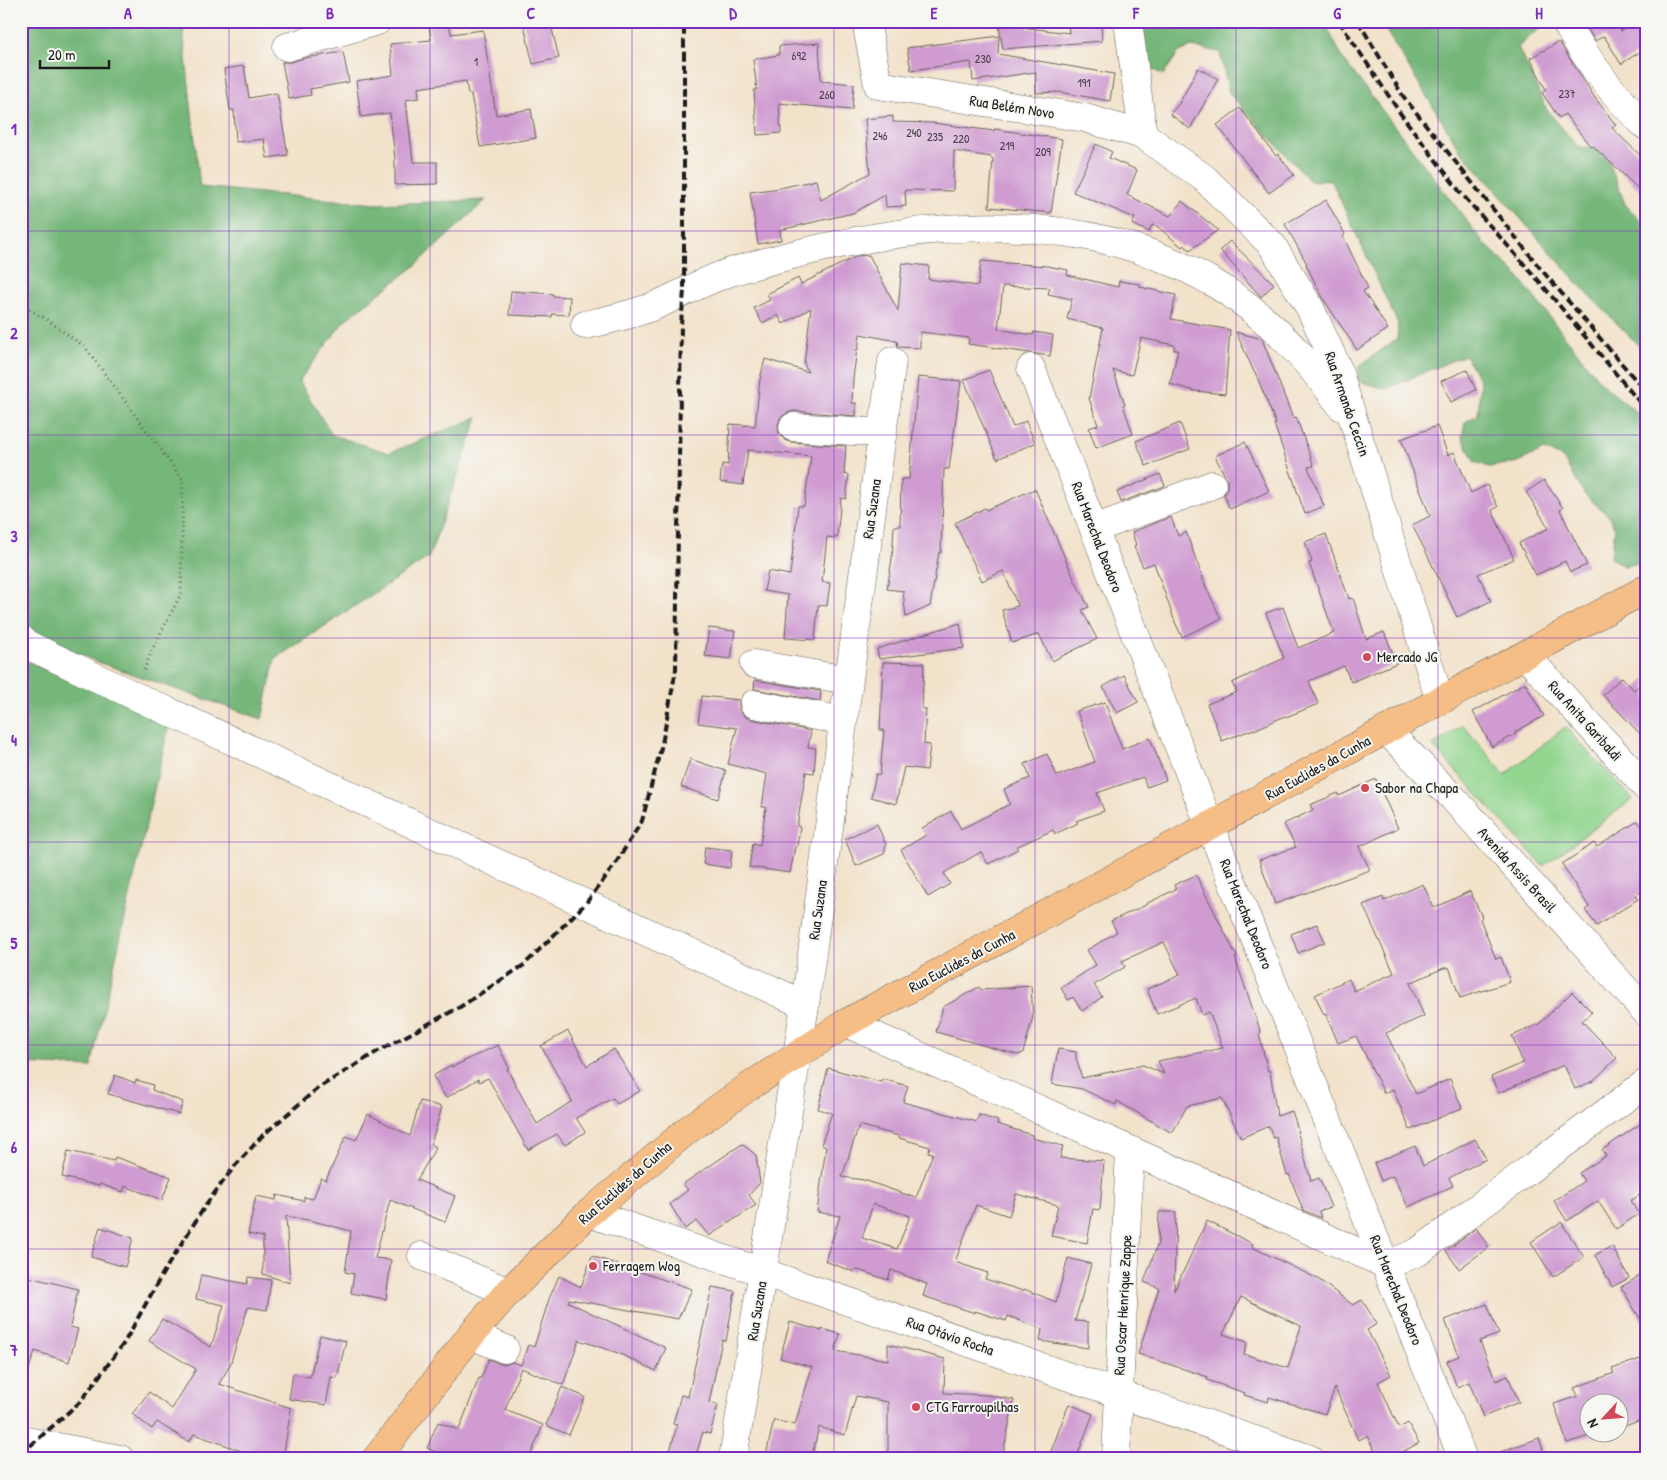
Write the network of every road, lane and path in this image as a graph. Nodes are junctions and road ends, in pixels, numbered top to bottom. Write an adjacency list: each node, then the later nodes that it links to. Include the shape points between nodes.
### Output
1 (376, 21): 5 (street)
2 (866, 21): 7 (street, Rua Belém Novo, via 878,86 1085,118)
3 (1128, 21): 7 (street)
4 (1565, 21): 6 (street, via 1606,83)
5 (287, 47)
6 (1646, 127)
7 (1143, 135): 12 (street, Rua Armando Ceccin, via 1204,178 1272,245 1310,308 1337,366)
8 (21, 304): 22 (path, via 85,347 183,480 181,594 153,648)
9 (585, 325): 12 (street, via 633,314 730,272 790,254 923,230 977,226 1038,228 1096,237 1162,257 1217,285 1253,310 1287,341 1322,380)
10 (892, 360): 14 (street, Rua Suzana)
11 (1030, 368): 16 (street, Rua Marechal Deodoro)
12 (1356, 426): 23 (street, Rua Armando Ceccin)
13 (793, 428): 14 (street)
14 (882, 433): 21 (street, Rua Suzana)
15 (1212, 485): 16 (street)
16 (1094, 529): 28 (street, Rua Marechal Deodoro)
17 (1646, 589): 19 (main road, Rua Euclides da Cunha)
18 (21, 639): 22 (street)
19 (1525, 655): 23 (main road, Rua Euclides da Cunha); 27 (street, Rua Anita Garibaldi)
20 (754, 664): 21 (street)
21 (848, 680): 25 (street, Rua Suzana)
22 (135, 696): 29 (street)
23 (1440, 701): 26 (main road, Rua Euclides da Cunha)
24 (754, 704): 25 (street)
25 (843, 721): 29 (street, Rua Suzana)
26 (1386, 730): 28 (main road, Rua Euclides da Cunha); 30 (street, Avenida Assis Brasil, via 1453,798)
27 (1646, 787)
28 (1210, 826): 31 (main road, Rua Euclides da Cunha); 37 (street, Rua Marechal Deodoro)
29 (805, 1005): 32 (street, Rua Suzana)
30 (1646, 1012)
31 (846, 1023): 32 (main road, Rua Euclides da Cunha); 34 (street)
32 (797, 1054): 35 (main road, Rua Euclides da Cunha, via 689,1129); 38 (street, Rua Suzana)
33 (1646, 1083): 37 (street, via 1418,1252)
34 (1130, 1150): 37 (street); 42 (street, Rua Oscar Henrique Zappe)
35 (589, 1213): 38 (street, Rua Otávio Rocha); 39 (main road, Rua Euclides da Cunha)
36 (422, 1256): 39 (street)
37 (1387, 1265): 49 (street, Rua Marechal Deodoro)
38 (763, 1272): 42 (street, Rua Otávio Rocha); 46 (street, Rua Suzana)
39 (508, 1292): 40 (main road, Rua Euclides da Cunha)
40 (471, 1335): 41 (street); 44 (main road, Rua Euclides da Cunha)
41 (505, 1349)
42 (1118, 1393): 47 (street, Rua Oscar Henrique Zappe); 48 (street, Rua Otávio Rocha)
43 (21, 1440): 45 (street)
44 (381, 1457)
45 (120, 1459)
46 (734, 1459)
47 (1116, 1459)
48 (1310, 1459)
49 (1464, 1459)

